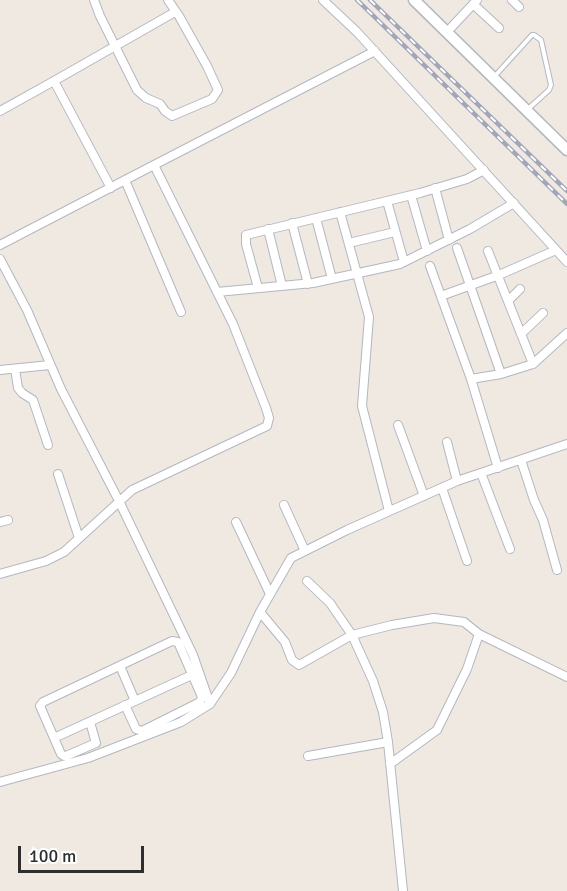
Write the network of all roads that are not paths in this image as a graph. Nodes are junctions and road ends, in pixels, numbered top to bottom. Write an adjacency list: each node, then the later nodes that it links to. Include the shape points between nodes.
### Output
1 (94, 0): 11 (street)
2 (168, 0): 8 (street)
3 (323, 0): 12 (street)
4 (414, 0): 10 (street)
5 (512, 0): 7 (street)
6 (475, 2): 9 (street); 10 (street)
7 (519, 7)
8 (175, 12): 11 (street); 11 (street, via 218,90 212,99 172,116 137,90)
9 (499, 28)
10 (447, 32): 13 (street)
11 (115, 47): 14 (street)
12 (375, 51): 18 (street); 19 (street)
13 (494, 78): 15 (street); 15 (lane, via 532,35 541,40 551,85)
14 (54, 81): 16 (street); 21 (street)
15 (526, 110): 17 (street)
16 (0, 111)
17 (567, 150)
18 (154, 165): 20 (street); 50 (street)
19 (484, 170): 22 (street); 25 (street)
20 (125, 180): 21 (street); 53 (street)
21 (111, 188): 33 (street)
22 (435, 188): 23 (street); 31 (street)
23 (411, 195): 24 (street); 36 (street)
24 (387, 201): 26 (street); 30 (street)
25 (514, 203): 31 (street); 35 (street)
26 (340, 212): 27 (street); 32 (street)
27 (316, 218): 28 (street); 44 (street)
28 (292, 223): 29 (street); 45 (street)
29 (268, 229): 47 (street); 48 (street, via 245,238)
30 (395, 232): 32 (street); 39 (street)
31 (449, 240): 36 (street)
32 (349, 243): 42 (street)
33 (0, 245)
34 (457, 248): 46 (street)
35 (556, 250): 40 (street); 43 (street)
36 (427, 251): 39 (street)
37 (488, 251): 43 (street)
38 (0, 259): 58 (street)
39 (404, 262): 42 (street)
40 (567, 262)
41 (430, 266): 51 (street)
42 (357, 274): 44 (street); 76 (street, via 369,317 362,406)
43 (499, 276): 46 (street); 52 (street)
44 (332, 279): 45 (street)
45 (308, 284): 47 (street)
46 (470, 285): 51 (street); 61 (street)
47 (282, 286): 48 (street)
48 (258, 288): 50 (street)
49 (520, 289): 52 (street)
50 (217, 292): 74 (street, via 266,408 267,426 132,490)
51 (441, 296): 62 (street)
52 (509, 300): 56 (street)
53 (181, 312)
54 (543, 313): 56 (street)
55 (567, 333): 57 (street)
56 (521, 334): 57 (street)
57 (532, 364): 61 (street)
58 (50, 365): 59 (street); 74 (street)
59 (15, 369): 60 (street); 66 (street, via 18,388 33,400)
60 (0, 370)
61 (501, 374): 62 (street)
62 (471, 379): 68 (street)
63 (398, 424): 73 (street)
64 (447, 442): 71 (street)
65 (567, 444): 67 (street)
66 (48, 445)
67 (521, 460): 68 (street); 82 (street)
68 (498, 468): 69 (street)
69 (481, 473): 71 (street); 79 (street)
70 (58, 474): 78 (street)
71 (457, 482): 72 (street)
72 (442, 488): 73 (street); 81 (street)
73 (424, 496): 76 (street)
74 (119, 501): 78 (street); 90 (street, via 194,655)
75 (284, 505): 80 (street)
76 (389, 511): 80 (street)
77 (236, 522): 85 (street)
78 (79, 538): 83 (street, via 46,561)
79 (510, 549)
80 (305, 551): 85 (street, via 291,558)
81 (467, 561)
82 (557, 570)
83 (0, 574)
84 (307, 581): 88 (street, via 330,603)
85 (270, 594): 86 (street)
86 (260, 612): 88 (street, via 299,666); 93 (street, via 231,673)
87 (479, 634): 88 (street, via 465,622 434,618); 91 (street); 99 (street, via 467,669 436,730)
88 (352, 635): 97 (street, via 373,681)
89 (120, 666): 90 (street, via 175,641); 92 (street); 96 (street, via 43,702 40,709)
90 (196, 674): 92 (street); 93 (street); 94 (street, via 200,702 142,731 136,729)
91 (567, 676)
92 (135, 701): 94 (street)
93 (210, 704): 100 (street, via 181,722 88,758)
94 (125, 705): 95 (street)
95 (90, 722): 96 (street); 96 (street, via 97,739 94,745 66,756 61,754)
96 (54, 738)
97 (388, 742): 98 (street); 99 (street)
98 (308, 756)
99 (390, 764): 101 (street)
100 (0, 782)
101 (403, 891)

